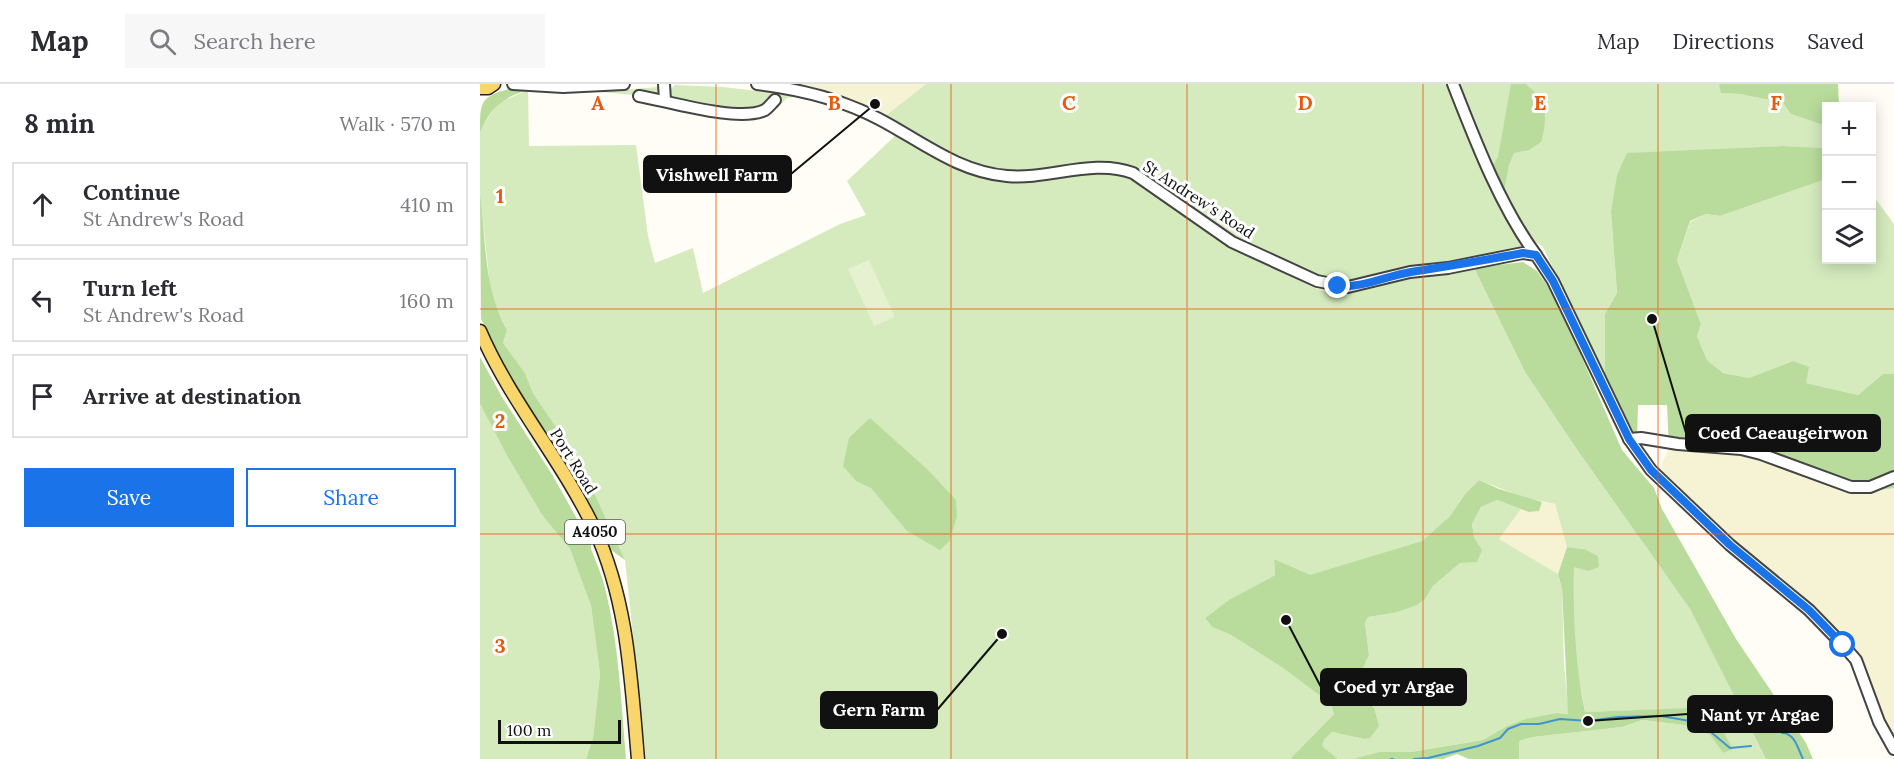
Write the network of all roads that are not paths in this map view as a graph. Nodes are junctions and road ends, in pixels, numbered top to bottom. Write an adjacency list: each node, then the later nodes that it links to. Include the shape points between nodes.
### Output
1 (513, 84): 2 (street)
2 (538, 84): 3 (street)
3 (624, 84)
4 (664, 84): 9 (street)
5 (757, 84): 10 (street, St Andrew's Road, via 853,108 878,118 932,151 986,172 1032,176 1119,168 1133,173 1233,242 1332,285 1348,287 1410,272 1523,253)
6 (1453, 84): 10 (street, via 1518,231)
7 (639, 96): 9 (street)
8 (775, 100): 9 (street, via 759,111 733,114)
9 (665, 101)
10 (1536, 255): 12 (street, via 1553,281)
11 (480, 331): 15 (main road, Port Road / A4050, via 510,390 576,495 607,559 626,632)
12 (1629, 439): 13 (street, via 1741,449 1851,487 1870,487); 14 (street, via 1667,486 1730,545 1809,610 1856,660 1879,722)
13 (1894, 477)
14 (1894, 749)
15 (638, 759)

